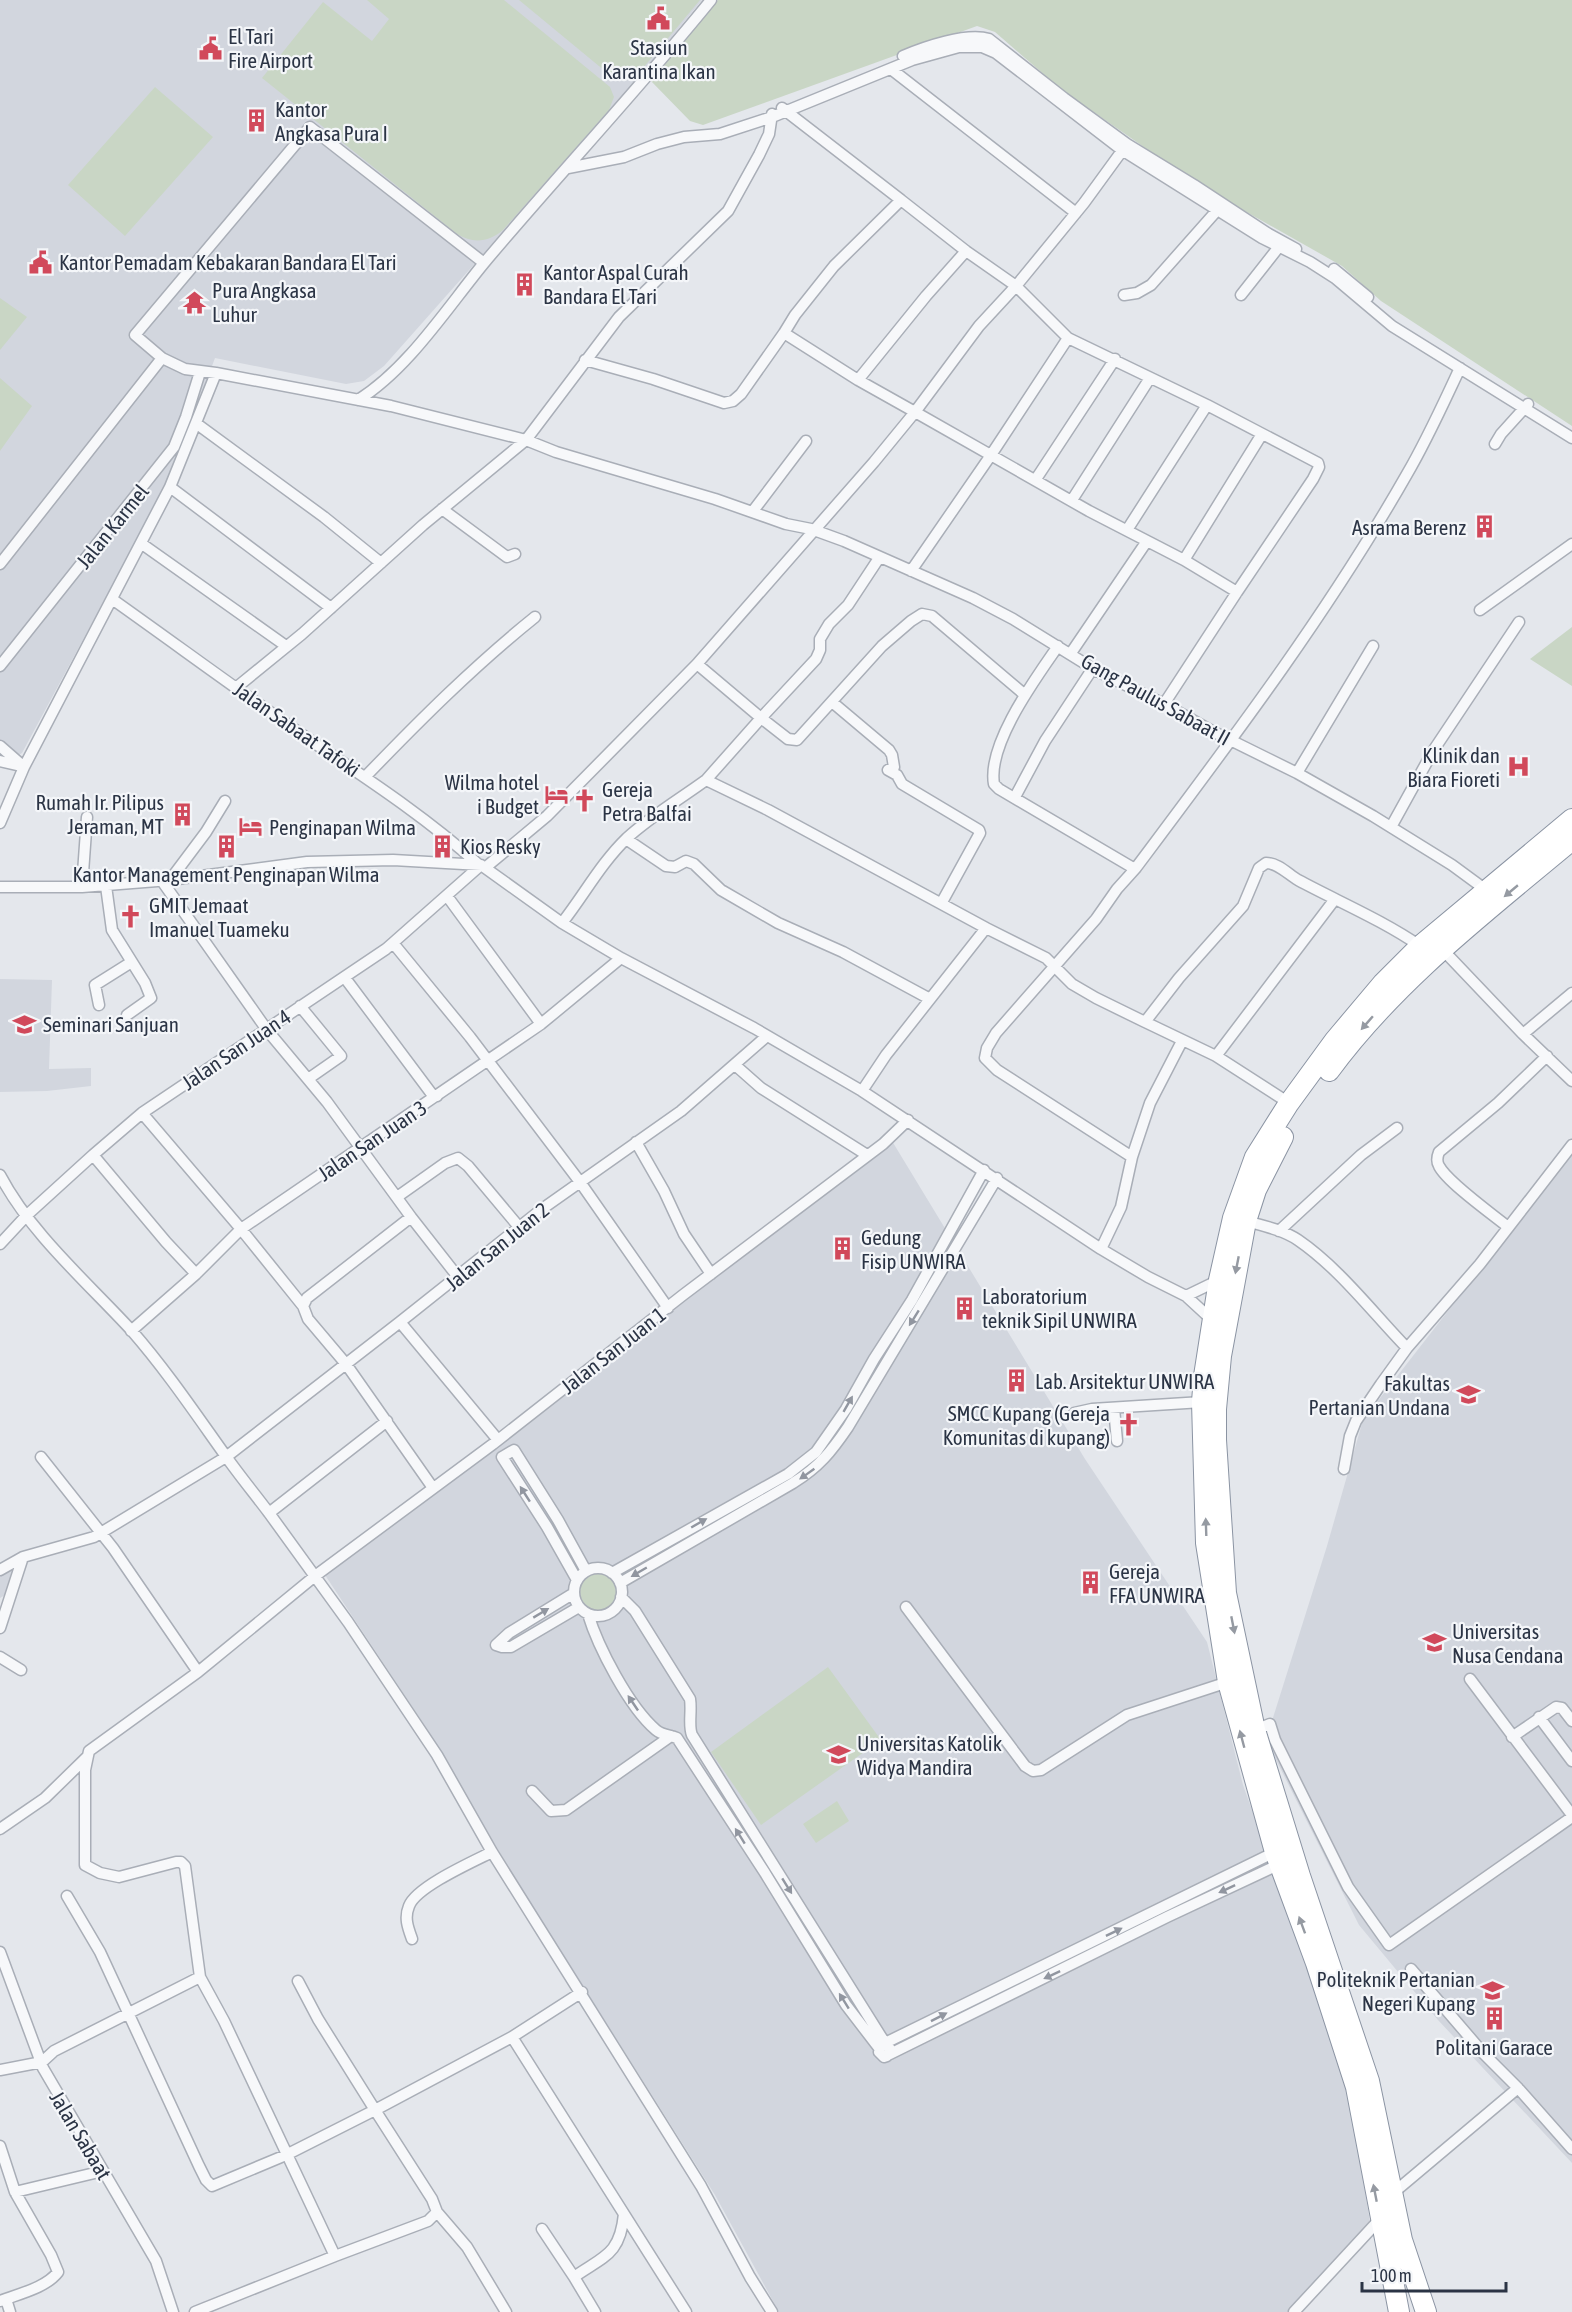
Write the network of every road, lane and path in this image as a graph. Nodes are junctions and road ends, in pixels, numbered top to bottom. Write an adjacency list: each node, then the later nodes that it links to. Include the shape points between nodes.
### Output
1 (711, 0): 5 (street)
2 (891, 69): 3 (street); 4 (street, via 959,47 988,48); 8 (street)
3 (778, 112): 4 (street, via 910,54 961,39 984,37); 5 (street, via 720,134 684,137 624,157); 6 (street); 19 (street, via 728,211 624,311)
4 (1124, 147): 7 (street); 8 (street, Jalan San Juan 4)
5 (568, 168): 11 (street)
6 (901, 200): 10 (street); 15 (street, via 834,266)
7 (1219, 208): 9 (street); 13 (street, via 1151,285); 27 (street, via 1337,271 1396,320)
8 (1076, 213): 12 (street, Jalan San Juan 4)
9 (1278, 248): 14 (street); 20 (street, via 1335,278 1392,326)
10 (966, 251): 12 (street); 24 (street)
11 (484, 263): 17 (street, Gang Paulus Sabaat II, via 310,127 135,335); 25 (street, via 383,383)
12 (1016, 286): 16 (street); 28 (street, Jalan San Juan 4, via 979,326)
13 (1124, 295)
14 (1242, 295)
15 (784, 333): 19 (street, via 741,394 724,404); 24 (street)
16 (1068, 338): 18 (street); 36 (street)
17 (162, 358): 21 (street, Gang Paulus Sabaat II); 51 (street)
18 (1115, 359): 23 (street); 37 (street)
19 (585, 360): 33 (street)
20 (1460, 368): 27 (street); 71 (street, via 1375,528)
21 (200, 372): 22 (street, Gang Paulus Sabaat II); 64 (street, Jalan Karmel, via 174,447)
22 (216, 373): 25 (street, Gang Paulus Sabaat II); 29 (street)
23 (1150, 378): 26 (street); 39 (street)
24 (858, 380): 28 (street)
25 (358, 400): 33 (street, Gang Paulus Sabaat II)
26 (1207, 405): 31 (street); 42 (street)
27 (1526, 406): 30 (street); 32 (street); 35 (street)
28 (915, 412): 36 (street); 43 (street, Jalan San Juan 4)
29 (197, 424): 38 (street); 50 (street)
30 (1572, 432)
31 (1262, 434): 49 (street); 53 (street, via 1314,459 1319,467)
32 (1572, 438)
33 (525, 440): 40 (street); 41 (street, Gang Paulus Sabaat II)
34 (806, 441): 41 (street)
35 (1495, 444)
36 (991, 455): 37 (street); 52 (street)
37 (1036, 479): 39 (street)
38 (170, 487): 45 (street); 55 (street)
39 (1072, 500): 42 (street)
40 (442, 509): 47 (street, via 507,557); 50 (street)
41 (753, 510): 43 (street, Gang Paulus Sabaat II)
42 (1127, 530): 44 (street)
43 (815, 531): 48 (street, Gang Paulus Sabaat II); 63 (street, Jalan San Juan 4)
44 (1147, 541): 49 (street); 62 (street)
45 (142, 544): 54 (street); 59 (street)
46 (1572, 544): 56 (street)
47 (515, 555)
48 (879, 558): 52 (street, Gang Paulus Sabaat II); 70 (street, via 848,605 829,624 820,639 816,659)
49 (1184, 561): 53 (street)
50 (381, 563): 55 (street)
51 (0, 564)
52 (911, 571): 60 (street, Gang Paulus Sabaat II, via 1013,619)
53 (1237, 592): 69 (street)
54 (112, 599): 66 (street, Jalan Sabaat Tafoki); 74 (street)
55 (331, 608): 59 (street)
56 (1480, 609)
57 (535, 617): 76 (street, via 432,707)
58 (1519, 622): 83 (street, via 1433,751)
59 (286, 646): 66 (street)
60 (1058, 646): 62 (street, Gang Paulus Sabaat II); 67 (street)
61 (1373, 646): 75 (street)
62 (1071, 653): 65 (street, Gang Paulus Sabaat II)
63 (697, 664): 70 (street); 87 (street, Jalan San Juan 4, via 547,816)
64 (0, 666)
65 (1093, 668): 69 (street, Gang Paulus Sabaat II); 78 (street, via 1054,725)
66 (237, 687): 76 (street, Jalan Sabaat Tafoki)
67 (1025, 695): 68 (street, via 932,616 922,614 894,634); 78 (street, via 1005,731 993,778 993,784)
68 (832, 702): 70 (street, via 793,741); 96 (street, via 889,750 894,767 888,770 902,784 979,830 975,845)
69 (1164, 704): 71 (street, Gang Paulus Sabaat II)
70 (761, 718): 77 (street)
71 (1231, 741): 75 (street, Gang Paulus Sabaat II); 88 (street)
72 (0, 746): 74 (street)
73 (0, 761): 74 (street)
74 (24, 767): 82 (street)
75 (1298, 773): 83 (street, Gang Paulus Sabaat II)
76 (366, 776): 87 (street, Jalan Sabaat Tafoki)
77 (706, 780): 84 (street); 96 (street)
78 (1015, 797): 88 (street)
79 (225, 801): 89 (street, via 206,832)
80 (87, 818): 92 (street)
81 (1572, 819): 86 (highway)
82 (0, 823)
83 (1391, 827): 93 (street, Gang Paulus Sabaat II)
84 (626, 839): 97 (street); 107 (street, via 666,866 675,867 686,861 694,864 721,890 778,923 843,952)
85 (1572, 840): 86 (highway)
86 (1537, 859): 93 (highway); 101 (highway, one-way to 101)
87 (481, 865): 89 (street, via 393,860 308,862); 94 (street, Jalan San Juan 4); 97 (street, Jalan Sabaat Tafoki)
88 (1135, 869): 104 (street, via 1096,920)
89 (166, 880): 90 (street); 113 (street)
90 (106, 886): 92 (street); 103 (street, via 112,930)
91 (0, 887): 92 (street)
92 (82, 887)
93 (1486, 890): 100 (highway)
94 (447, 896): 99 (street, Jalan San Juan 4); 112 (street)
95 (1335, 899): 100 (street); 111 (street, via 1275,865 1262,866 1243,906); 117 (street)
96 (942, 902): 98 (street)
97 (562, 923): 102 (street, Jalan Sabaat Tafoki)
98 (986, 928): 104 (street); 107 (street)
99 (393, 943): 105 (street, Jalan San Juan 4); 119 (street)
100 (1420, 946): 125 (highway, via 1359,1010)
101 (1442, 949): 114 (street); 142 (highway, one-way to 142, via 1343,1051 1269,1162)
102 (621, 958): 112 (street, Jalan San Juan 3); 115 (street, Jalan Sabaat Tafoki)
103 (130, 963): 108 (street, via 95,985); 110 (street, via 151,998)
104 (1054, 964): 111 (street, via 1072,984); 134 (street, via 996,1033 985,1058 996,1070)
105 (345, 978): 109 (street, Jalan San Juan 4); 124 (street)
106 (1572, 993): 114 (street)
107 (930, 999): 123 (street)
108 (99, 1005)
109 (300, 1006): 113 (street, Jalan San Juan 4); 121 (street, via 341,1056)
110 (128, 1015)
111 (1145, 1022): 116 (street)
112 (541, 1024): 119 (street, Jalan San Juan 3)
113 (267, 1030): 121 (street); 126 (street, Jalan San Juan 4)
114 (1523, 1034): 118 (street)
115 (767, 1036): 120 (street, Jalan San Juan 2); 123 (street, Jalan Sabaat Tafoki)
116 (1182, 1041): 117 (street); 134 (street, via 1150,1103)
117 (1215, 1056): 125 (street)
118 (1547, 1056): 122 (street); 144 (street, via 1437,1157 1445,1174)
119 (488, 1061): 124 (street, Jalan San Juan 3); 138 (street)
120 (735, 1065): 129 (street, Jalan San Juan 2, via 681,1111); 133 (street, via 761,1088)
121 (308, 1079): 131 (street)
122 (1572, 1081)
123 (862, 1091): 127 (street, Jalan Sabaat Tafoki)
124 (437, 1096): 131 (street, Jalan San Juan 3)
125 (1290, 1103): 154 (highway, via 1255,1157 1233,1218)
126 (142, 1113): 132 (street, Jalan San Juan 4); 145 (street)
127 (908, 1120): 133 (street, Jalan San Juan 1); 135 (street, Jalan Sabaat Tafoki)
128 (1397, 1128): 146 (street, via 1361,1155)
129 (636, 1142): 138 (street, Jalan San Juan 2); 152 (street, via 684,1234)
130 (1572, 1145): 144 (street)
131 (360, 1147): 139 (street); 145 (street, Jalan San Juan 3)
132 (93, 1155): 140 (street, Jalan San Juan 4); 151 (street)
133 (867, 1155): 152 (street, Jalan San Juan 1)
134 (1132, 1157): 148 (street, via 1121,1207)
135 (984, 1170): 137 (street, Jalan Sabaat Tafoki); 149 (street)
136 (0, 1175): 140 (street)
137 (997, 1178): 148 (street, Jalan Sabaat Tafoki); 150 (street)
138 (580, 1182): 143 (street, Jalan San Juan 2); 157 (street)
139 (397, 1197): 141 (street); 143 (street, via 458,1158)
140 (27, 1215): 147 (street, Jalan San Juan 4); 160 (street)
141 (411, 1217): 153 (street); 156 (street, via 307,1298)
142 (1246, 1221): 146 (street); 168 (highway, one-way to 168)
143 (519, 1227): 153 (street, Jalan San Juan 2)
144 (1508, 1227): 161 (street)
145 (242, 1229): 151 (street, Jalan San Juan 3); 156 (street)
146 (1279, 1231): 161 (street, via 1316,1254)
147 (0, 1244)
148 (1101, 1249): 155 (street, Jalan Sabaat Tafoki)
149 (933, 1261): 150 (street); 178 (street, one-way to 149, via 788,1474 816,1452 846,1409)
150 (944, 1268): 179 (street, one-way to 179, via 824,1460 793,1484)
151 (196, 1274): 160 (street, Jalan San Juan 3)
152 (711, 1274): 157 (street, Jalan San Juan 1)
153 (458, 1277): 159 (street, Jalan San Juan 2)
154 (1219, 1280): 155 (street); 158 (highway)
155 (1186, 1296): 158 (street, Jalan Sabaat Tafoki)
156 (303, 1306): 162 (street, via 308,1319)
157 (668, 1308): 167 (street, Jalan San Juan 1)
158 (1211, 1319): 163 (highway)
159 (400, 1322): 162 (street, Jalan San Juan 2); 167 (street)
160 (131, 1331): 170 (street, via 189,1402)
161 (1407, 1348): 172 (street, via 1356,1421)
162 (346, 1364): 166 (street); 170 (street, Jalan San Juan 2)
163 (1202, 1402): 164 (street); 168 (highway)
164 (1114, 1408): 165 (street); 169 (street)
165 (1074, 1413)
166 (387, 1421): 173 (street); 174 (street)
167 (498, 1440): 173 (street, Jalan San Juan 1)
168 (1210, 1440): 196 (highway, via 1206,1543)
169 (1117, 1441)
170 (226, 1456): 174 (street); 177 (street, Jalan San Juan 2)
171 (41, 1457): 177 (street)
172 (1344, 1469)
173 (433, 1488): 184 (street, Jalan San Juan 1)
174 (269, 1513): 184 (street)
175 (558, 1521): 176 (street); 176 (street, one-way to 175, via 502,1457 514,1450); 182 (street)
176 (547, 1527): 185 (street)
177 (101, 1533): 180 (street, Jalan San Juan 2); 194 (street)
178 (679, 1535): 179 (street); 183 (street)
179 (686, 1545): 186 (street, one-way to 186)
180 (23, 1557): 181 (street, Jalan San Juan 2); 191 (street)
181 (0, 1570)
182 (586, 1571): 183 (street, via 604,1569); 185 (street)
183 (612, 1573): 186 (street)
184 (315, 1576): 194 (street, Jalan San Juan 1); 207 (street, via 431,1746)
185 (577, 1580): 187 (street)
186 (620, 1583): 188 (street)
187 (574, 1593): 190 (street); 190 (street, one-way to 187, via 512,1647 496,1645)
188 (621, 1597): 190 (street, via 610,1612 599,1616); 220 (street, one-way to 220, via 635,1611 690,1699 692,1735)
189 (906, 1607): 196 (street, via 1032,1771 1041,1770 1127,1716)
190 (583, 1610): 200 (street, one-way to 190, via 663,1735 642,1716)
191 (0, 1628)
192 (0, 1657): 193 (street)
193 (21, 1670)
194 (198, 1672): 202 (street, Jalan San Juan 1)
195 (1470, 1679): 201 (street)
196 (1235, 1680): 199 (highway); 208 (highway, one-way to 196)
197 (1539, 1718): 198 (street, via 1559,1706); 201 (street); 203 (street)
198 (1572, 1721)
199 (1256, 1730): 205 (street, via 1270,1724 1348,1887 1389,1945); 230 (highway, via 1369,2081)
200 (671, 1736): 204 (street, via 566,1810 551,1811); 220 (street, one-way to 200, via 846,2005 765,1873 677,1738)
201 (1512, 1737): 205 (street)
202 (87, 1756): 206 (street, Jalan San Juan 1, via 45,1798); 215 (street, via 86,1865 119,1877 181,1862 185,1866)
203 (1572, 1761)
204 (532, 1791)
205 (1572, 1816)
206 (0, 1829)
207 (492, 1852): 210 (street, via 452,1872 412,1900 406,1921); 217 (street)
208 (1278, 1858): 212 (street, one-way to 208); 213 (street, one-way to 213); 233 (highway, one-way to 208, via 1356,2086)
209 (67, 1896): 218 (street, via 100,1952)
210 (412, 1939)
211 (0, 1952): 221 (street, Jalan Sabaat)
212 (1068, 1954): 213 (street); 220 (street, one-way to 212)
213 (1072, 1966): 220 (street, one-way to 220)
214 (1411, 1969): 223 (street)
215 (201, 1977): 218 (street); 227 (street)
216 (298, 1981): 224 (street)
217 (582, 1992): 219 (street); 246 (street, via 701,2186)
218 (128, 2015): 221 (street, via 54,2051); 227 (street, via 209,2184 216,2185)
219 (512, 2037): 224 (street); 232 (street)
220 (885, 2047)
221 (42, 2062): 222 (street); 228 (street, Jalan Sabaat)
222 (0, 2070)
223 (1518, 2088): 226 (street); 230 (street)
224 (375, 2110): 227 (street); 231 (street)
225 (0, 2146): 229 (street)
226 (1572, 2149)
227 (286, 2156): 235 (street)
228 (103, 2171): 229 (street); 241 (street, Jalan Sabaat, via 156,2261)
229 (15, 2192): 237 (street, via 58,2272 53,2278)
230 (1392, 2194): 238 (highway, via 1402,2240)
231 (437, 2212): 235 (street, via 428,2221); 243 (street, via 467,2247)
232 (624, 2214): 236 (street, via 620,2236 610,2253); 245 (street)
233 (1381, 2218): 239 (highway); 247 (street)
234 (542, 2229): 236 (street)
235 (335, 2256): 242 (street)
236 (574, 2277): 244 (street)
237 (3, 2300): 240 (street)
238 (1425, 2306): 239 (highway)
239 (1398, 2309)
240 (10, 2312)
241 (173, 2312)
242 (195, 2312)
243 (506, 2312)
244 (595, 2312)
245 (686, 2312)
246 (772, 2312)
247 (1294, 2312)

